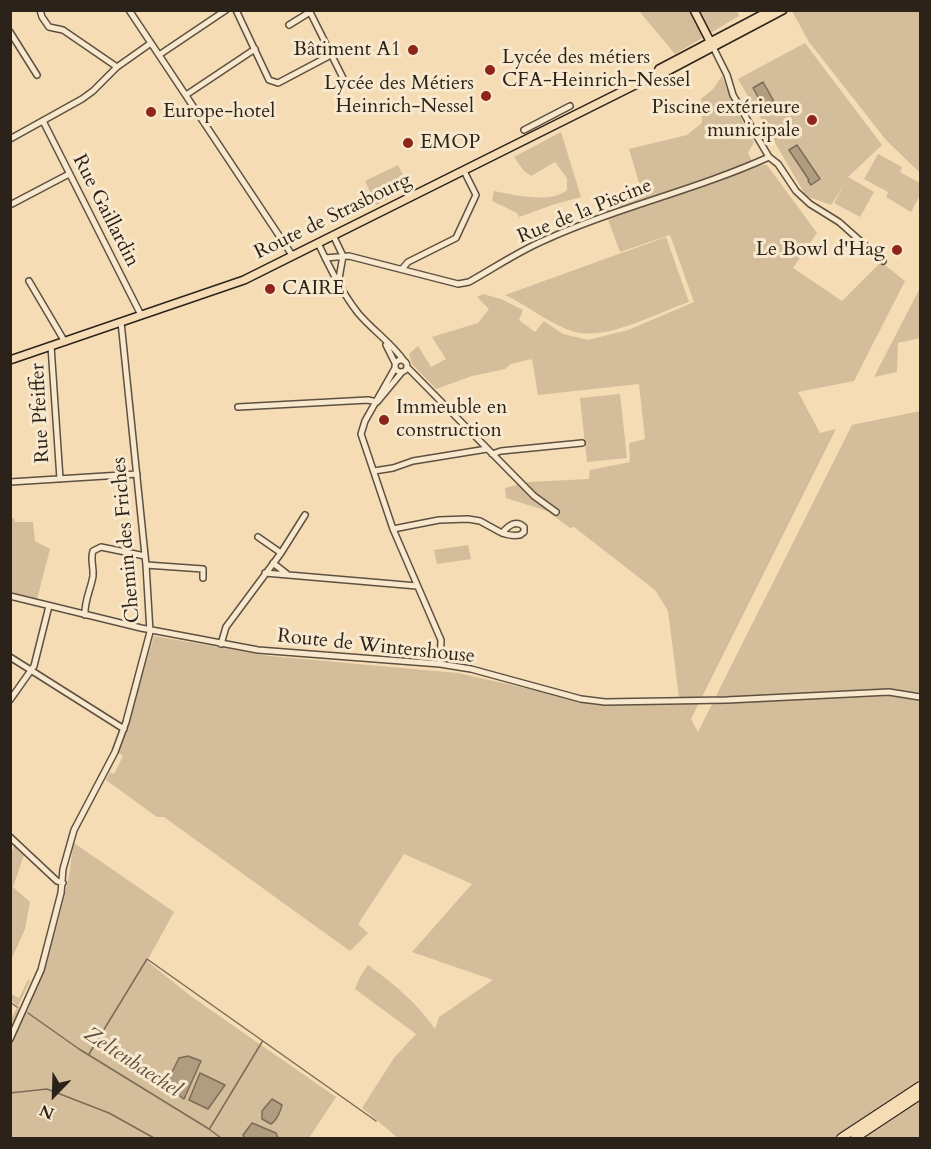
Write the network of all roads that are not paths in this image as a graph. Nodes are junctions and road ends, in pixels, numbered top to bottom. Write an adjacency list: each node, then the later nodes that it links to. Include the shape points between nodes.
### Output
1 (40, 10): 16 (street, via 50,27 63,30)
2 (129, 10): 11 (street)
3 (226, 10): 14 (street)
4 (236, 10): 13 (street)
5 (694, 10): 12 (main road)
6 (771, 10): 12 (main road, Route de Strasbourg)
7 (783, 10): 12 (main road, Route de Strasbourg)
8 (309, 11): 9 (street); 15 (street)
9 (289, 26)
10 (10, 32): 17 (street)
11 (151, 43): 14 (street); 16 (street)
12 (712, 45): 24 (street, via 733,95); 25 (main road, Route de Strasbourg, via 662,74)
13 (255, 49): 15 (street, via 269,80 278,83); 19 (street)
14 (159, 55): 19 (street)
15 (331, 56): 18 (street)
16 (117, 67): 21 (street, via 93,91)
17 (37, 75)
18 (346, 84)
19 (186, 95): 30 (street)
20 (570, 106): 22 (street)
21 (43, 121): 23 (street); 26 (street, Rue Gaillardin)
22 (524, 130)
23 (10, 139)
24 (769, 156): 33 (street, via 810,204 839,222); 34 (street, Rue de la Piscine, via 736,172 544,240 469,282 458,284)
25 (464, 171): 28 (main road, Route de Strasbourg); 34 (street, via 476,195 456,238 408,262)
26 (69, 174): 27 (street); 37 (street, Rue Gaillardin)
27 (10, 205)
28 (333, 235): 29 (main road, Route de Strasbourg); 31 (street)
29 (318, 243): 30 (main road, Route de Strasbourg); 32 (street)
30 (292, 255): 37 (main road, Route de Strasbourg, via 244,280)
31 (343, 256): 32 (street, Rue de la Piscine); 34 (street, Rue de la Piscine); 36 (street)
32 (325, 258): 36 (street)
33 (884, 261)
34 (402, 269)
35 (29, 281): 40 (street)
36 (338, 284): 39 (street)
37 (141, 315): 38 (main road, Route de Strasbourg)
38 (121, 322): 40 (main road, Route de Strasbourg); 51 (street, Chemin des Friches)
39 (382, 339): 43 (street); 44 (street)
40 (65, 342): 41 (main road, Route de Strasbourg)
41 (51, 346): 42 (main road, Route de Strasbourg); 52 (street, Rue Pfeiffer)
42 (10, 360)
43 (395, 366): 44 (street); 44 (street, via 398,361); 45 (street)
44 (404, 368): 45 (street); 48 (street, via 421,380)
45 (375, 405): 46 (street, via 353,400); 50 (street, via 362,434)
46 (238, 407)
47 (582, 443): 49 (street)
48 (487, 448): 49 (street); 50 (street)
49 (492, 454): 54 (street)
50 (375, 471): 56 (street)
51 (137, 474): 52 (street); 60 (street, Chemin des Friches)
52 (60, 479): 53 (street)
53 (10, 482)
54 (556, 512)
55 (304, 515): 59 (street)
56 (393, 529): 57 (street, via 468,519); 66 (street)
57 (502, 533)
58 (258, 537): 59 (street)
59 (281, 553): 61 (street)
60 (145, 556): 62 (street, Chemin des Friches); 69 (street, via 101,547 93,551)
61 (273, 563): 63 (street); 64 (street)
62 (146, 565): 65 (street, via 203,569); 70 (street, Chemin des Friches)
63 (265, 573): 64 (street); 71 (street, via 226,627)
64 (289, 575): 66 (street)
65 (203, 578)
66 (417, 586): 73 (street, via 441,640)
67 (10, 596): 68 (street, Route de Wintershouse)
68 (49, 606): 69 (street, Route de Wintershouse); 74 (street)
69 (85, 615): 70 (street, Route de Wintershouse)
70 (150, 630): 71 (street, Route de Wintershouse); 77 (street, Chemin des Friches)
71 (221, 644): 73 (street, Route de Wintershouse, via 258,651)
72 (10, 657): 74 (street)
73 (440, 664): 75 (street, Route de Wintershouse, via 605,702 889,692)
74 (32, 670): 76 (street); 77 (street)
75 (921, 697)
76 (10, 700)
77 (124, 729): 79 (street, Chemin des Friches, via 78,820)
78 (10, 837): 79 (street)
79 (63, 883): 80 (street, Chemin des Friches, via 41,970)
80 (10, 1040)
81 (921, 1086): 83 (highway)
82 (921, 1095): 84 (highway)
83 (841, 1138)
84 (855, 1138)

